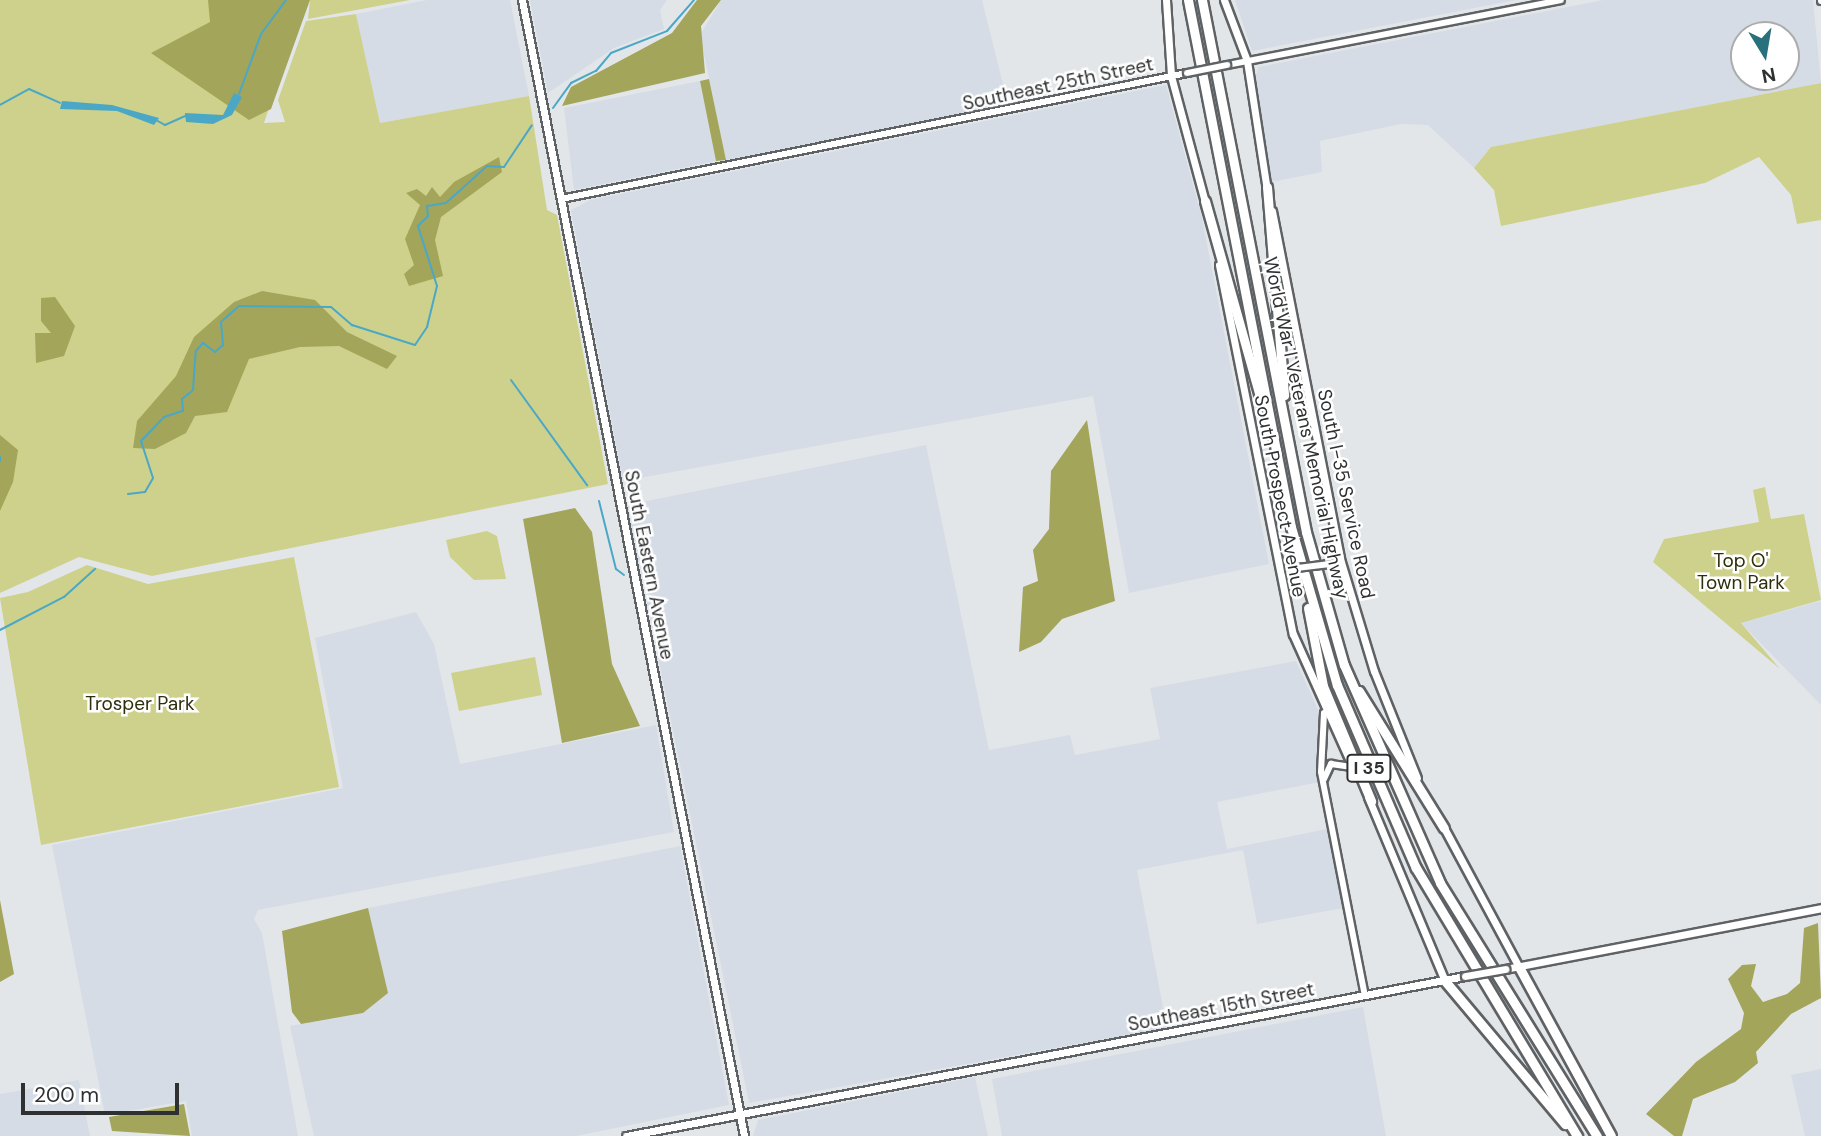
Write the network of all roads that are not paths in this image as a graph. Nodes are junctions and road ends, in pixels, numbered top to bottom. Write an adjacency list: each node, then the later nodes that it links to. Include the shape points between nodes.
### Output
1 (522, 0): 10 (main road, South Eastern Avenue)
2 (1166, 0): 8 (main road, South Prospect Avenue)
3 (1188, 0): 13 (highway, World War I Veterans Memorial Highway / I 35)
4 (1202, 0): 12 (highway, World War I Veterans Memorial Highway / I 35)
5 (1224, 0): 7 (main road, South I-35 Service Road)
6 (1561, 0): 7 (street, Southeast 25th Street)
7 (1247, 61): 8 (street, Southeast 25th Street, bridge); 9 (main road, South I-35 Service Road)
8 (1171, 76): 10 (street, Southeast 25th Street); 11 (main road, South Prospect Avenue)
9 (1266, 187): 12 (highway); 14 (main road, South I-35 Service Road)
10 (561, 199): 27 (main road, South Eastern Avenue)
11 (1205, 201): 13 (highway); 15 (main road, South Prospect Avenue)
12 (1286, 432): 17 (highway, World War I Veterans Memorial Highway / I 35)
13 (1272, 433): 16 (highway, World War I Veterans Memorial Highway / I 35)
14 (1341, 562): 15 (street, bridge); 22 (main road, South I-35 Service Road, via 1397,732)
15 (1277, 571): 18 (main road, South Prospect Avenue, via 1299,655)
16 (1304, 579): 21 (highway, via 1314,658); 30 (highway, World War I Veterans Memorial Highway / I 35, via 1336,685 1390,815 1445,922)
17 (1344, 665): 22 (highway); 31 (highway, World War I Veterans Memorial Highway / I 35, via 1440,883)
18 (1324, 713): 19 (main road); 20 (street, South Prospect Avenue)
19 (1352, 767): 20 (street, via 1331,764); 21 (main road)
20 (1324, 781): 26 (street, South Prospect Avenue)
21 (1371, 801): 25 (main road)
22 (1444, 828): 24 (main road, South I-35 Service Road)
23 (1821, 908): 24 (main road, Southeast 15th Street)
24 (1518, 967): 25 (main road, Southeast 15th Street, bridge); 32 (highway)
25 (1445, 981): 26 (main road, Southeast 15th Street); 30 (highway)
26 (1365, 996): 27 (main road, Southeast 15th Street)
27 (740, 1113): 28 (main road, Southeast 15th Street); 29 (main road, South Eastern Avenue)
28 (626, 1136)
29 (744, 1136)
30 (1577, 1136)
31 (1597, 1136)
32 (1611, 1136)

